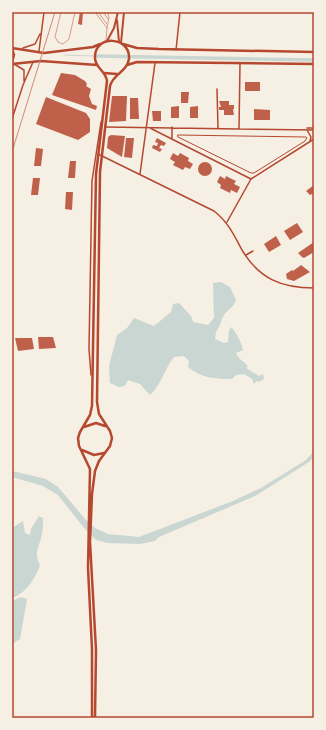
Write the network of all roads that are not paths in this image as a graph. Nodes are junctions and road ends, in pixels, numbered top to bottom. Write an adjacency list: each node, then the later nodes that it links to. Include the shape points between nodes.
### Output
1 (44, 12): 15 (street)
2 (61, 12): 3 (lane, via 55,34 56,40 60,43 65,43 71,34)
3 (75, 12)
4 (95, 12): 14 (lane)
5 (98, 12): 13 (lane)
6 (103, 12): 12 (lane)
7 (107, 12): 12 (lane)
8 (118, 12): 11 (main road)
9 (124, 12): 17 (main road)
10 (180, 12): 20 (street)
11 (117, 16): 16 (main road); 17 (main road)
12 (109, 19): 13 (lane)
13 (108, 24): 14 (lane)
14 (107, 28): 16 (lane)
15 (41, 30): 19 (street, via 36,44); 22 (street, via 38,48)
16 (106, 42): 17 (main road); 22 (main road, via 93,47); 28 (main road, via 95,54)
17 (121, 43): 20 (main road, via 137,48); 29 (main road, via 128,51)
18 (12, 48): 19 (main road); 24 (main road)
19 (23, 48): 22 (main road)
20 (176, 50): 21 (main road)
21 (314, 52)
22 (40, 53)
23 (33, 62): 24 (main road); 28 (main road); 32 (street)
24 (13, 63): 32 (street, via 25,72)
25 (155, 63): 26 (main road); 29 (main road, via 137,62); 37 (street)
26 (240, 64): 27 (main road); 40 (street)
27 (314, 64)
28 (97, 65): 30 (main road)
29 (127, 65): 31 (main road)
30 (104, 73): 31 (main road); 34 (main road, via 107,81)
31 (118, 73): 36 (main road, via 110,86)
32 (23, 84): 35 (street)
33 (217, 89): 39 (street)
34 (103, 117): 47 (main road); 55 (street, via 99,128 92,181 89,349)
35 (12, 119)
36 (105, 127): 37 (street); 48 (main road)
37 (147, 127): 38 (street); 44 (street); 49 (street)
38 (172, 127): 39 (street); 44 (street)
39 (218, 128): 40 (street)
40 (239, 129): 41 (street)
41 (305, 129): 42 (street); 46 (street, via 310,135)
42 (314, 129)
43 (178, 135): 43 (street, via 251,173 307,138)
44 (172, 139): 50 (street)
45 (314, 140): 46 (street)
46 (310, 142): 50 (street)
47 (98, 154): 48 (street); 55 (main road)
48 (102, 156): 49 (street); 56 (main road, via 97,402 99,414)
49 (140, 175): 51 (street, via 214,211)
50 (251, 178): 51 (street)
51 (227, 222): 53 (street)
52 (253, 251): 53 (street)
53 (246, 256): 54 (street, via 254,267 278,283 290,287)
54 (314, 288)
55 (92, 398): 57 (main road, via 90,415)
56 (107, 427): 57 (main road, via 96,423); 59 (main road, via 112,438)
57 (82, 428): 58 (main road, via 78,438)
58 (82, 450): 59 (main road, via 94,455); 60 (main road, via 90,469)
59 (106, 452): 60 (main road, via 95,470)
60 (89, 515): 61 (main road)
61 (89, 542): 62 (main road); 63 (main road, via 96,650)
62 (92, 718)
63 (95, 718)

